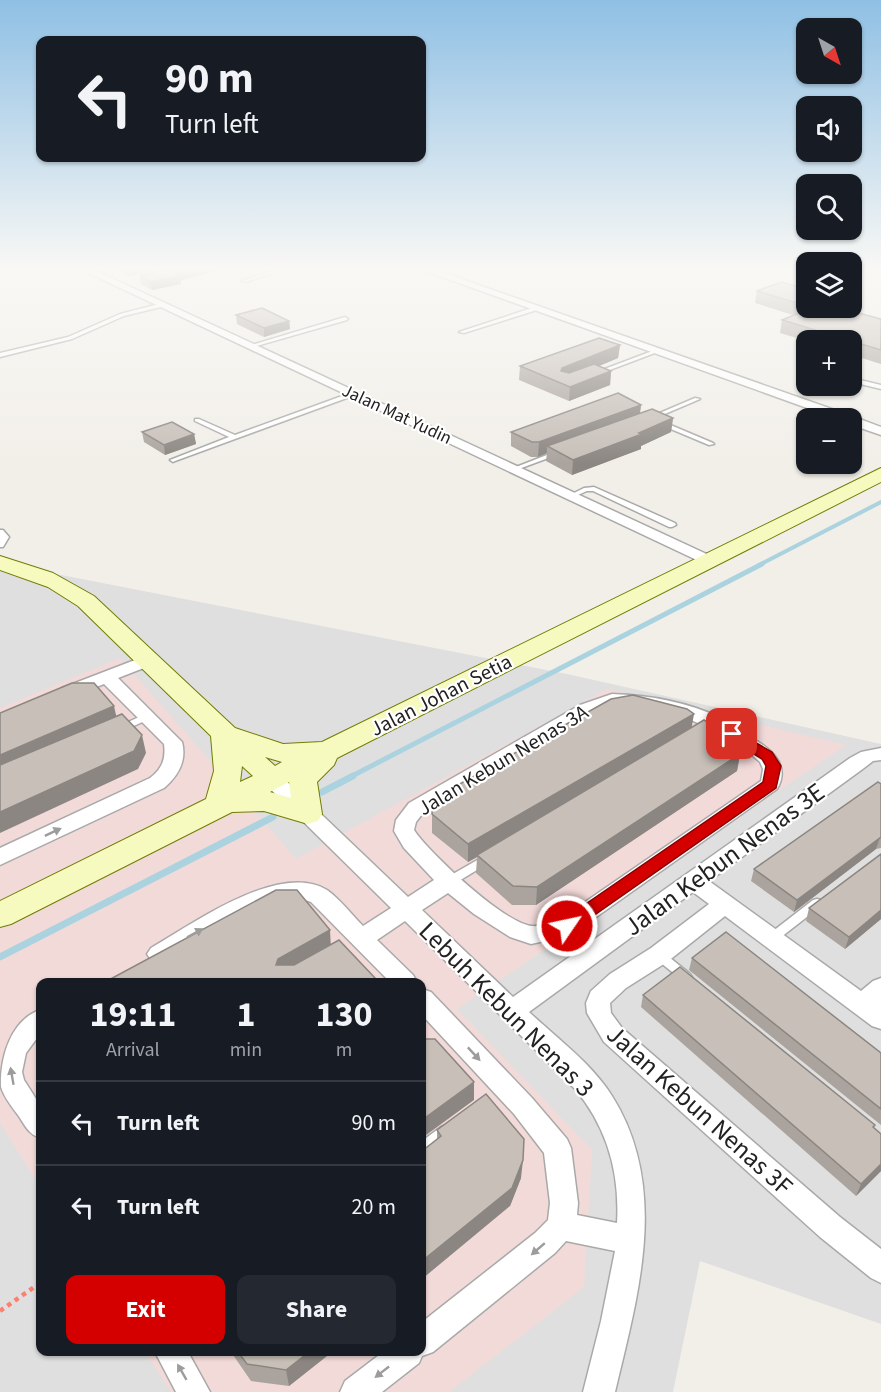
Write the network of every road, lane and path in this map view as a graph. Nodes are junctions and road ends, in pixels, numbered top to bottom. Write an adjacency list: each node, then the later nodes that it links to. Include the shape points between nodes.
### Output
1 (79, 334): 7 (lane)
2 (225, 334): 5 (street, Jalan Mat Yudin)
3 (293, 334): 5 (lane)
4 (610, 334): 6 (street)
5 (251, 346): 11 (street, Jalan Mat Yudin)
6 (657, 351): 8 (lane); 13 (street)
7 (0, 355)
8 (594, 374)
9 (862, 382): 10 (lane)
10 (881, 387)
11 (353, 394): 19 (lane); 23 (street, Jalan Mat Yudin)
12 (697, 399): 14 (lane)
13 (817, 408)
14 (650, 419): 16 (lane); 20 (lane)
15 (197, 420): 19 (lane)
16 (640, 423)
17 (862, 424): 18 (street)
18 (881, 431)
19 (236, 438): 22 (lane)
20 (711, 444)
21 (567, 450): 23 (lane)
22 (173, 460)
23 (514, 469): 25 (street, Jalan Mat Yudin)
24 (881, 474): 29 (main road, Jalan Johan Setia)
25 (571, 496): 26 (lane, via 590,488 600,490); 29 (street, Jalan Mat Yudin)
26 (672, 525)
27 (0, 532): 28 (lane, via 5,537)
28 (0, 545)
29 (708, 560): 37 (main road, Jalan Johan Setia)
30 (0, 563): 31 (main road, Lebuh Kebun Nenas 3, via 68,586)
31 (148, 660): 32 (street); 35 (main road, Lebuh Kebun Nenas 3)
32 (106, 676): 33 (street); 34 (street)
33 (52, 699)
34 (148, 716): 36 (lane); 43 (street, one-way to 34, via 165,777 175,749)
35 (224, 733): 37 (main road, via 282,753); 39 (main road, Lebuh Kebun Nenas 3); 40 (main road, via 229,769 227,786)
36 (106, 735)
37 (338, 747): 39 (main road, Jalan Johan Setia); 41 (main road, via 303,782)
38 (881, 753): 45 (street, Jalan Kebun Nenas 3E, via 857,763)
39 (272, 779): 40 (main road, Jalan Johan Setia); 41 (street, Lebuh Kebun Nenas 3)
40 (217, 807): 41 (main road, via 254,800 276,802); 49 (main road, Jalan Johan Setia)
41 (308, 814): 48 (street, Lebuh Kebun Nenas 3)
42 (501, 850): 44 (lane)
43 (0, 857)
44 (450, 880): 44 (street, Jalan Kebun Nenas 3A, via 515,931 532,935 567,926 770,784 773,766 767,756 709,726 703,717 642,702 600,703 416,808 406,820 404,831 408,840); 48 (street)
45 (694, 882): 47 (street); 58 (street, Jalan Kebun Nenas 3E)
46 (826, 896): 50 (lane)
47 (725, 904): 50 (street); 52 (street, Jalan Kebun Nenas 3F)
48 (405, 909): 51 (street); 58 (street, Lebuh Kebun Nenas 3)
49 (0, 915)
50 (772, 938): 59 (street)
51 (357, 941): 53 (street, one-way to 51, via 261,896 283,891 299,890 319,896); 54 (street)
52 (658, 955): 55 (lane); 66 (street, Jalan Kebun Nenas 3F, via 599,999 602,1021 622,1043)
53 (138, 965)
54 (400, 978)
55 (696, 985)
56 (881, 988): 59 (street)
57 (426, 1010): 64 (street, one-way to 64, via 557,1148 564,1203)
58 (511, 1012): 65 (street, Lebuh Kebun Nenas 3, via 604,1106 630,1177)
59 (871, 1012)
60 (36, 1024): 61 (street, one-way to 60, via 11,1081 10,1060 21,1037)
61 (36, 1120)
62 (459, 1122): 63 (lane)
63 (426, 1146)
64 (561, 1226): 65 (street); 69 (street, one-way to 69, via 525,1260)
65 (631, 1240): 74 (street, Lebuh Kebun Nenas 3, via 628,1274)
66 (881, 1268)
67 (36, 1286): 68 (path)
68 (0, 1311)
69 (426, 1338)
70 (173, 1356): 72 (street, one-way to 70)
71 (403, 1356): 73 (street, one-way to 73)
72 (194, 1392)
73 (356, 1392)
74 (599, 1392)

